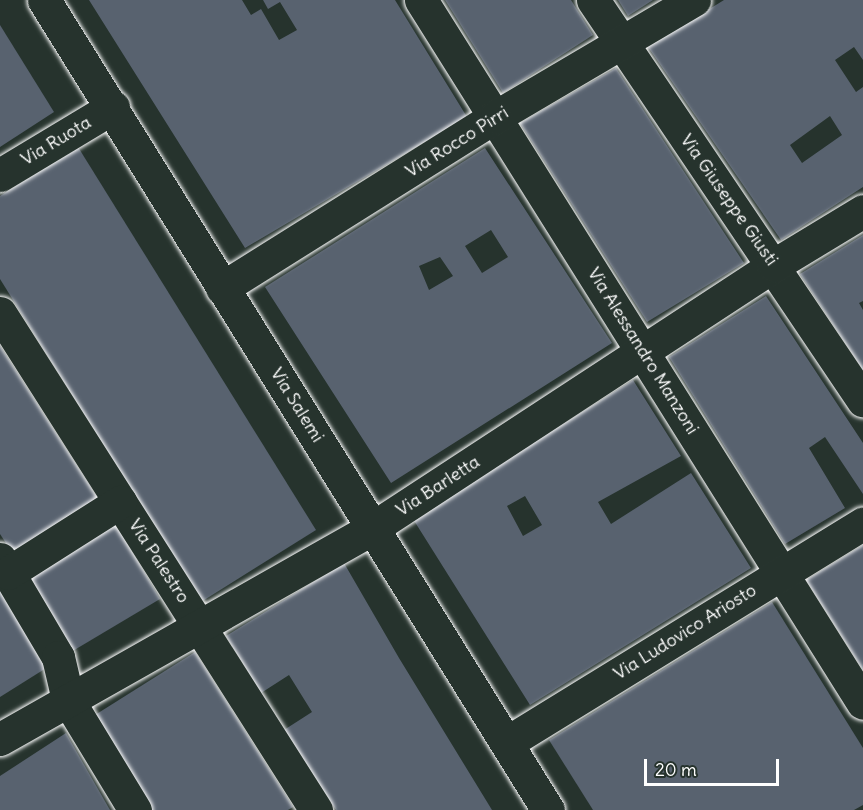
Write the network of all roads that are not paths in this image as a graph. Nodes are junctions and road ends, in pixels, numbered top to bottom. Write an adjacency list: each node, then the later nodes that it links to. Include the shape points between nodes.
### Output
1 (44, 0): 6 (street, Via Salemi)
2 (421, 0): 7 (street, Via Alessandro Manzoni)
3 (593, 0): 5 (street, Via Giuseppe Giusti)
4 (694, 0): 5 (street, Via Rocco Pirri)
5 (621, 46): 7 (street, Via Rocco Pirri); 10 (street, Via Giuseppe Giusti)
6 (113, 107): 8 (street, Via Ruota); 11 (street, Via Salemi)
7 (495, 117): 11 (street, Via Rocco Pirri); 13 (street, Via Alessandro Manzoni)
8 (0, 175)
9 (863, 212): 10 (street, Via Barletta)
10 (774, 265): 13 (street, Via Barletta); 14 (street, Via Giuseppe Giusti)
11 (222, 288): 17 (street, Via Salemi)
12 (0, 313): 15 (street, Via Palestro)
13 (644, 352): 17 (street, Via Barletta); 19 (street, Via Alessandro Manzoni)
14 (863, 400)
15 (120, 502): 18 (street); 20 (street, Via Palestro)
16 (863, 524): 19 (street, Via Ludovico Ariosto)
17 (374, 527): 20 (street, Via Barletta); 24 (street, Via Salemi)
18 (4, 566): 21 (street, via 58,657)
19 (782, 572): 22 (street, Via Alessandro Manzoni); 24 (street, Via Ludovico Ariosto)
20 (200, 625): 21 (street, Via Barletta); 26 (street, Via Palestro)
21 (68, 700): 23 (street, Via Barletta); 25 (street)
22 (863, 703)
23 (0, 740)
24 (508, 742): 27 (street, Via Salemi)
25 (135, 810)
26 (316, 810)
27 (548, 810)

